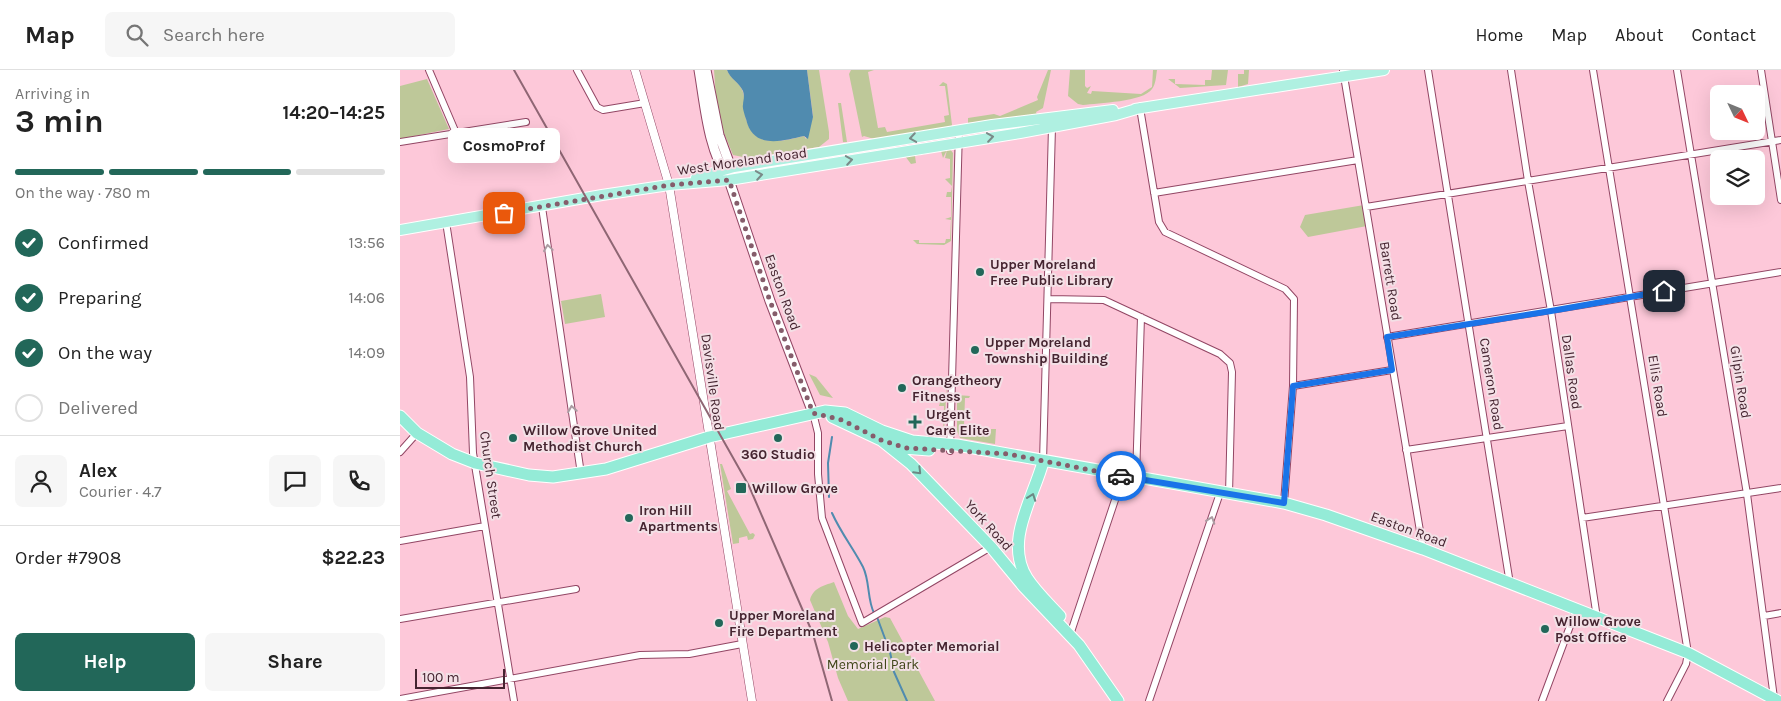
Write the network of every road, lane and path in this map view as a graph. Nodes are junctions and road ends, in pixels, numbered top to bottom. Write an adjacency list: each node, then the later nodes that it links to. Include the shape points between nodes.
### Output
1 (429, 70): 18 (street)
2 (577, 70): 13 (street, via 595,106 603,110)
3 (635, 70): 13 (street, Davisville Road)
4 (699, 70): 26 (main road, Easton Road, via 709,126)
5 (706, 70): 26 (main road, Easton Road)
6 (1384, 70): 12 (main road, West Moreland Road)
7 (1428, 70): 31 (street, Cameron Road)
8 (1511, 70): 28 (street, Dallas Road)
9 (1593, 70): 25 (street, Ellis Road)
10 (1677, 70): 23 (street, Gilpin Road)
11 (1761, 70): 22 (street)
12 (1344, 73): 14 (main road, West Moreland Road); 24 (street, Barrett Road)
13 (644, 103): 29 (street, Davisville Road)
14 (1140, 108): 16 (main road, West Moreland Road); 17 (main road, West Moreland Road); 30 (street)
15 (526, 122): 18 (street)
16 (1052, 127): 21 (main road, West Moreland Road, one-way to 16); 40 (street)
17 (959, 130): 21 (street); 26 (main road, West Moreland Road, one-way to 26)
18 (456, 133): 20 (street)
19 (1781, 140): 22 (street)
20 (400, 142)
21 (960, 142): 27 (main road, West Moreland Road, one-way to 21); 54 (street)
22 (1772, 142): 23 (street); 32 (street)
23 (1690, 155): 25 (street); 38 (street, Gilpin Road)
24 (1358, 160): 30 (street); 34 (street, Barrett Road)
25 (1609, 168): 28 (street); 39 (street, Ellis Road)
26 (727, 169): 27 (main road, Easton Road); 29 (main road, West Moreland Road)
27 (729, 180): 29 (main road, West Moreland Road); 47 (main road, Easton Road)
28 (1528, 182): 31 (street); 41 (street, Dallas Road)
29 (669, 185): 33 (main road); 51 (street, Davisville Road)
30 (1154, 193): 46 (street, via 1159,222 1165,232 1290,292 1296,307)
31 (1448, 195): 34 (street); 43 (street, Cameron Road)
32 (1781, 200)
33 (542, 207): 35 (main road); 59 (street, one-way to 33)
34 (1366, 207): 44 (street, Barrett Road)
35 (446, 222): 36 (main road); 58 (street, Church Street, via 470,377)
36 (400, 230)
37 (1781, 272): 38 (street)
38 (1712, 284): 39 (street); 64 (street, Gilpin Road)
39 (1631, 295): 41 (street); 66 (street, Ellis Road)
40 (1049, 298): 42 (street, via 1104,300); 57 (street)
41 (1551, 311): 43 (street); 49 (street, Dallas Road)
42 (1141, 317): 61 (street); 63 (street, via 1220,354 1230,363)
43 (1470, 323): 44 (street); 52 (street, Cameron Road)
44 (1387, 337): 45 (street, Barrett Road)
45 (1392, 370): 46 (street); 55 (street, Barrett Road)
46 (1293, 386): 65 (street)
47 (813, 413): 51 (highway); 53 (highway, Easton Road, via 842,420); 54 (highway, Easton Road, via 845,413 912,441); 70 (street, via 818,433 822,518 862,623)
48 (400, 416): 50 (highway)
49 (1568, 426): 52 (street); 67 (street, Dallas Road)
50 (417, 433): 56 (street); 58 (highway, via 452,454)
51 (709, 437): 59 (highway); 81 (street, Davisville Road)
52 (1488, 438): 55 (street); 72 (street, Cameron Road)
53 (881, 440): 54 (highway, Easton Road, via 906,448); 70 (highway, York Road, one-way to 70, via 911,464)
54 (950, 448): 57 (highway, Easton Road, via 1008,454)
55 (1406, 450): 71 (street, Barrett Road)
56 (400, 452)
57 (1043, 462): 60 (highway, Easton Road); 80 (highway, York Road, one-way to 57, via 1062,618 1028,579 1017,551 1019,532)
58 (475, 463): 59 (highway, via 539,476); 68 (street, Church Street)
59 (581, 474)
60 (1123, 476): 61 (highway, Easton Road); 80 (street)
61 (1136, 479): 63 (highway, Easton Road)
62 (1781, 488): 64 (street)
63 (1224, 493): 65 (highway, Easton Road); 89 (street, one-way to 63, via 1201,548)
64 (1747, 494): 66 (street); 77 (street, Gilpin Road)
65 (1284, 503): 71 (highway, Easton Road)
66 (1663, 506): 67 (street); 82 (street, Ellis Road)
67 (1582, 518): 78 (street, Dallas Road)
68 (485, 526): 69 (street); 74 (street, Church Street)
69 (400, 541)
70 (991, 547): 80 (highway, York Road)
71 (1423, 550): 72 (highway, Easton Road)
72 (1510, 584): 75 (highway, Easton Road)
73 (576, 589): 74 (street)
74 (497, 601): 79 (street); 83 (street, Church Street)
75 (1576, 610): 78 (highway, Easton Road); 90 (street)
76 (1781, 613): 77 (street)
77 (1764, 616): 85 (street, Gilpin Road)
78 (1597, 618): 82 (highway, Easton Road)
79 (400, 619)
80 (1070, 635): 88 (highway, York Road)
81 (742, 644): 83 (street, via 689,654 640,655); 87 (street, Davisville Road)
82 (1688, 653): 85 (highway, Easton Road); 91 (street, Ellis Road, via 1686,664)
83 (510, 680): 84 (street); 86 (street, Church Street)
84 (400, 698)
85 (1776, 700)
86 (514, 701)
87 (752, 701)
88 (1118, 701)
89 (1149, 701)
90 (1542, 701)
91 (1667, 701)

